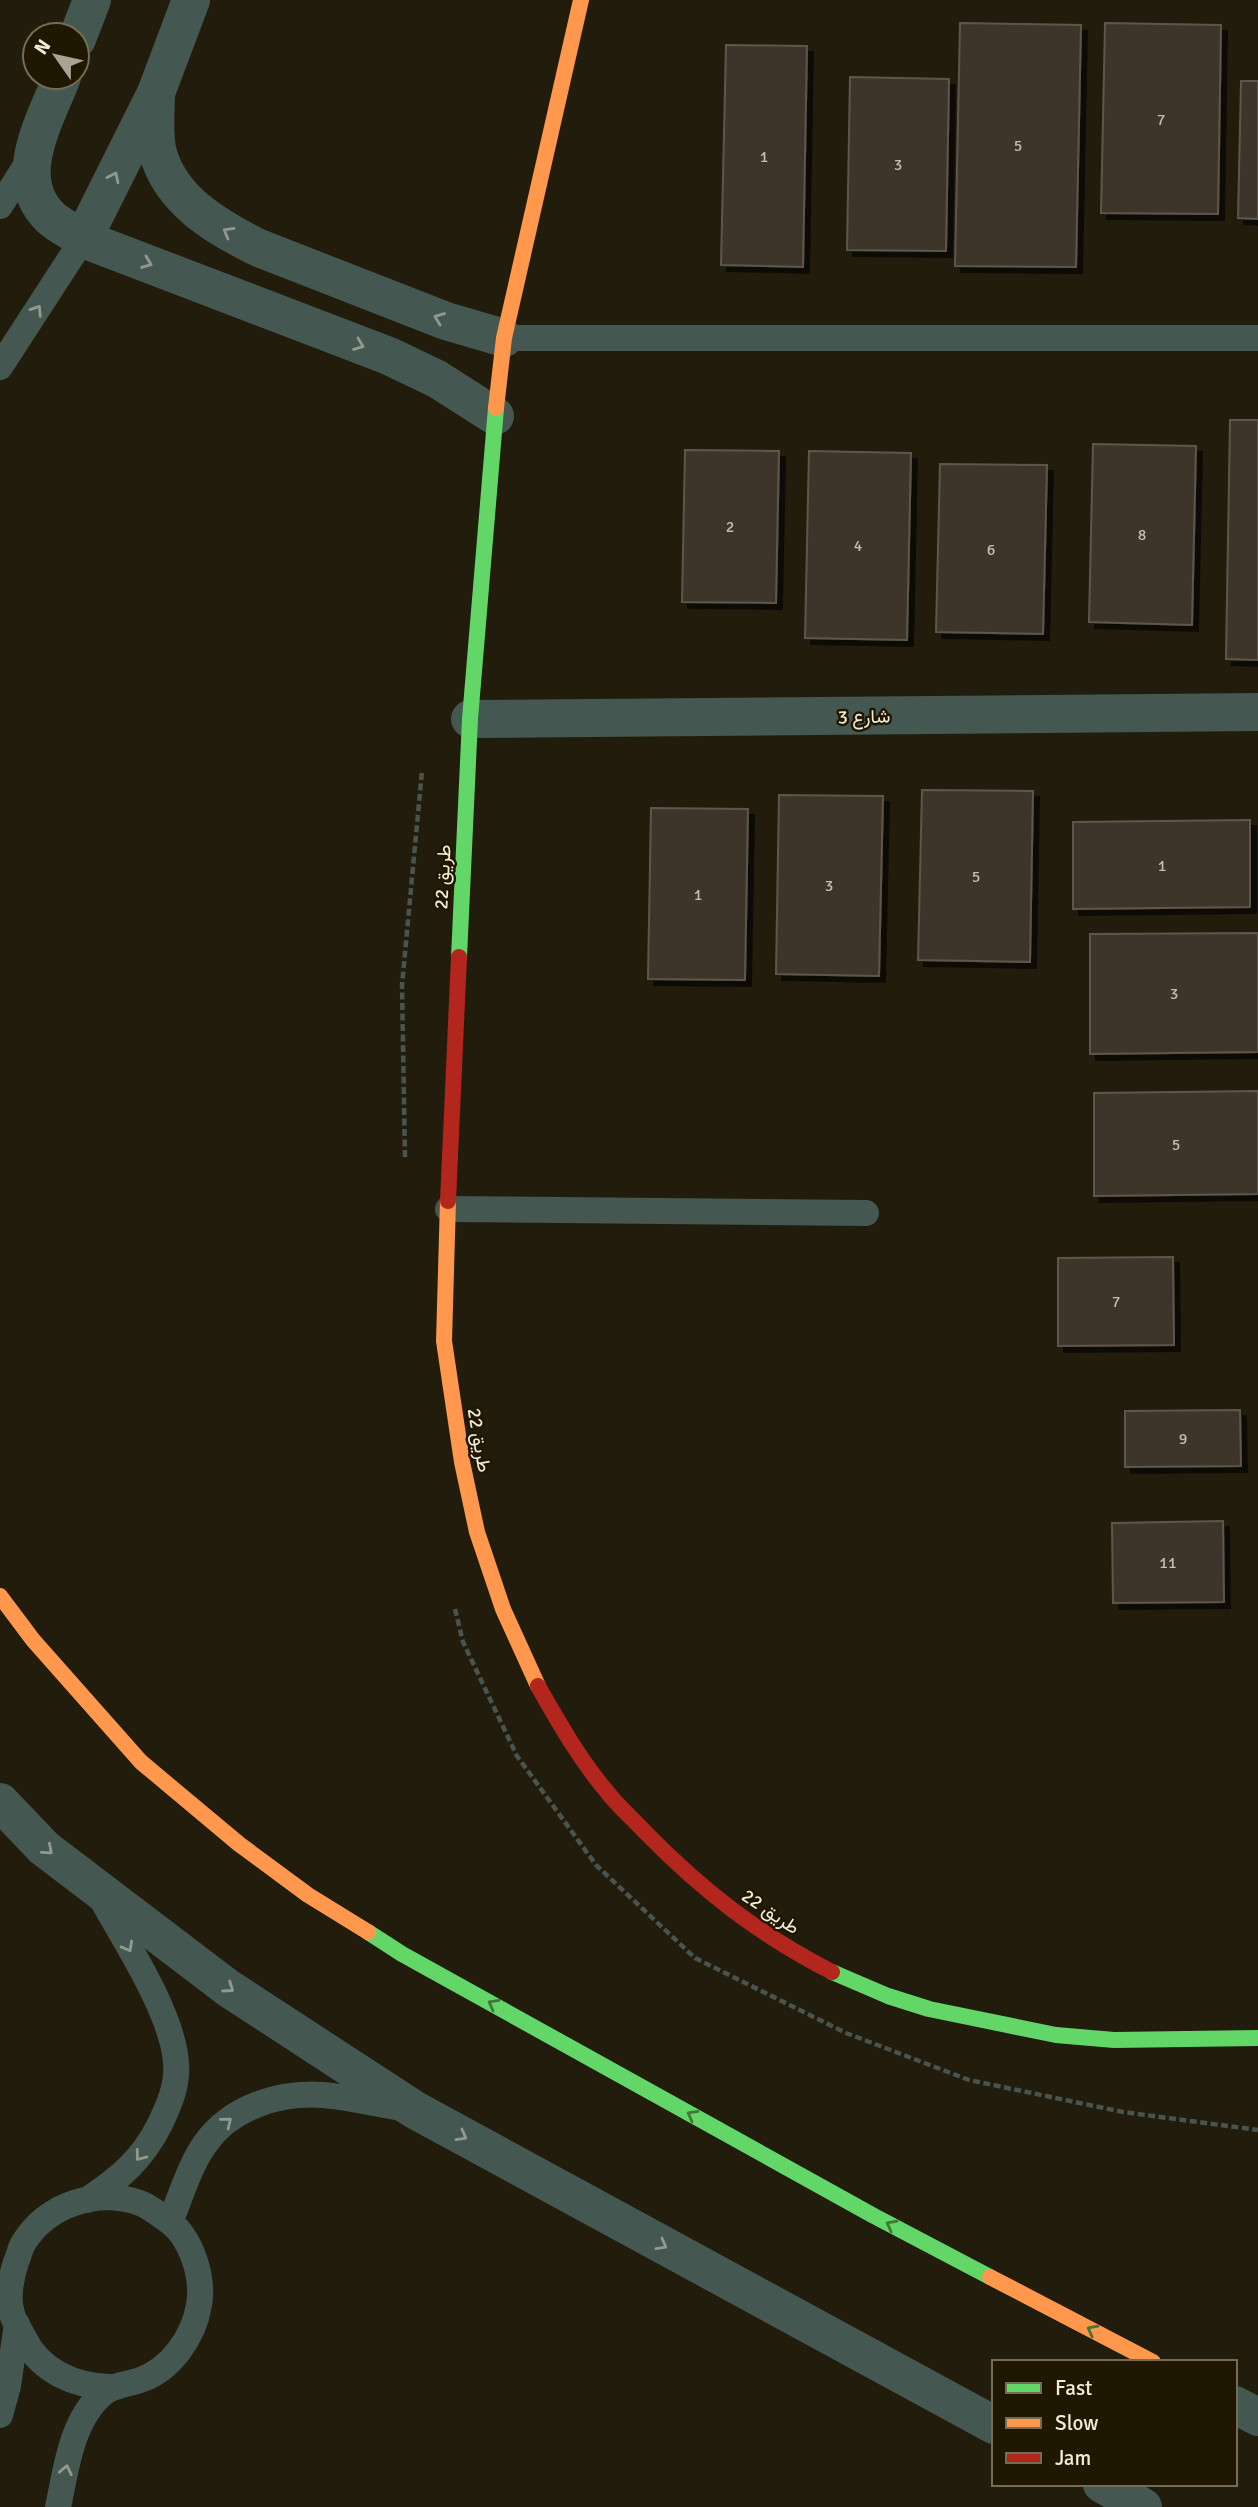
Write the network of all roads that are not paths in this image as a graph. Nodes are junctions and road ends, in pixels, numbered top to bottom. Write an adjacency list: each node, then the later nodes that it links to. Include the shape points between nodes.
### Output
1 (92, 0): 4 (street)
2 (191, 0): 6 (street)
3 (581, 0): 10 (street, طريق 22)
4 (84, 21)
5 (57, 91): 7 (street)
6 (156, 93): 9 (street, one-way to 6); 10 (street, one-way to 6, via 446,321 259,248 207,219 163,168 155,132)
7 (32, 156): 8 (lane); 9 (street, via 33,189 42,206 51,218)
8 (0, 206)
9 (83, 239): 12 (lane, one-way to 9); 13 (street, one-way to 13, via 389,356 438,379)
10 (504, 338): 11 (lane); 13 (street, طريق 22)
11 (1258, 338)
12 (0, 367)
13 (495, 416): 15 (street, طريق 22)
14 (1258, 712): 15 (street, شارع 3)
15 (470, 719): 16 (street, طريق 22)
16 (447, 1209): 17 (lane); 21 (street, طريق 22, via 444,1341 461,1462 477,1532 503,1609 568,1739 608,1794 653,1840 748,1923 838,1975 888,1996 1056,2035 1114,2040)
17 (866, 1213)
18 (0, 1596): 26 (street, one-way to 18, via 874,2216 402,1954 308,1895 141,1762)
19 (0, 1802): 20 (street, one-way to 20, via 44,1848)
20 (95, 1888): 22 (street, one-way to 22, via 228,1988); 23 (lane, one-way to 23, via 153,1991 176,2062 173,2094 145,2150 122,2176)
21 (1258, 2038)
22 (415, 2110): 24 (lane, one-way to 22, via 205,2145 232,2116 292,2096 323,2095); 31 (street, one-way to 31)
23 (87, 2200): 24 (lane, via 108,2197 141,2203); 25 (lane, via 75,2201 45,2218 23,2243 10,2280)
24 (170, 2222): 27 (lane, via 190,2248 200,2280 200,2304 190,2336 169,2362 142,2379)
25 (17, 2324): 27 (lane, via 31,2353 61,2377); 29 (lane)
26 (1149, 2360)
27 (110, 2388): 33 (lane, one-way to 27, via 77,2433 94,2402)
28 (1237, 2406): 30 (street)
29 (0, 2415)
30 (1258, 2417)
31 (992, 2425)
32 (1105, 2486): 34 (street)
33 (58, 2507)
34 (1143, 2507)

